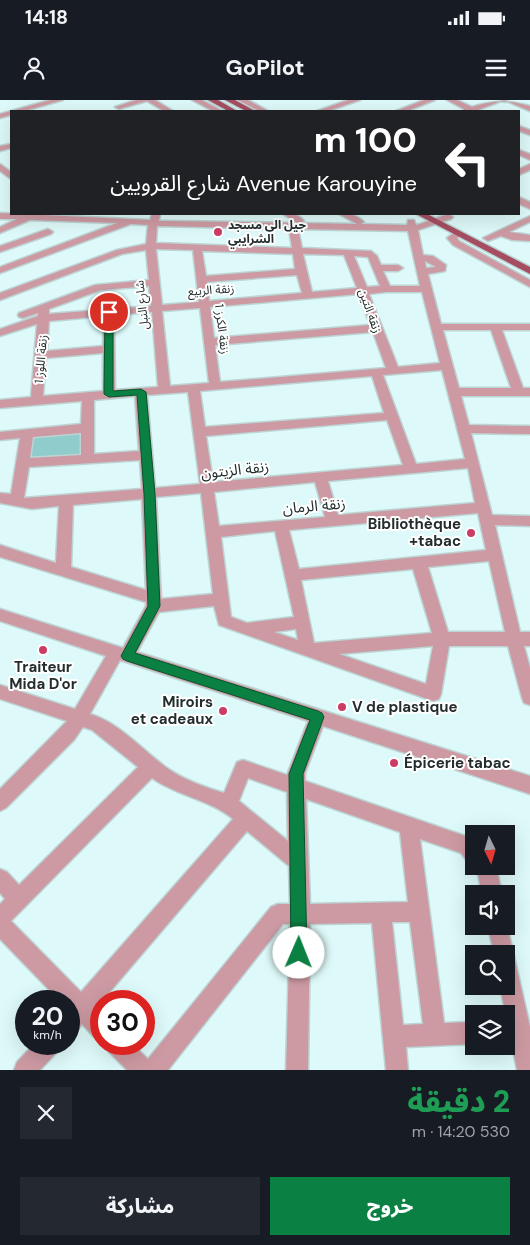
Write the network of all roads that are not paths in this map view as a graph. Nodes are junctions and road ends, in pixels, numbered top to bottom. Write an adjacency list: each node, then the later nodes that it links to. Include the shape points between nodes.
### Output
1 (144, 100): 13 (street)
2 (150, 100): 16 (street)
3 (196, 100): 17 (street)
4 (212, 100): 18 (main road)
5 (229, 100): 19 (main road)
6 (242, 100): 20 (street)
7 (356, 100): 21 (street)
8 (431, 100): 22 (street)
9 (451, 100): 23 (street)
10 (500, 100): 23 (street)
11 (507, 100): 14 (street)
12 (55, 103): 15 (street)
13 (119, 107)
14 (529, 109)
15 (21, 110)
16 (167, 110)
17 (216, 110)
18 (231, 110)
19 (249, 110)
20 (262, 110)
21 (324, 110)
22 (403, 110)
23 (470, 110)
24 (0, 167): 25 (street)
25 (10, 175)
26 (30, 215): 32 (street); 37 (street); 41 (street, via 24,221)
27 (207, 215): 35 (street)
28 (289, 215): 39 (street)
29 (346, 215): 38 (street)
30 (423, 215): 40 (street)
31 (429, 215): 33 (main road)
32 (0, 216)
33 (443, 218): 40 (street); 44 (main road); 45 (main road)
34 (155, 219): 35 (street); 37 (street); 39 (street); 47 (street, شارع النبل, via 150,232)
35 (196, 219): 39 (street)
36 (530, 219): 43 (street)
37 (131, 221): 52 (street)
38 (359, 222): 39 (street); 40 (street)
39 (296, 224): 40 (street); 50 (street)
40 (412, 225): 53 (street)
41 (0, 230)
42 (48, 232): 49 (street)
43 (501, 232): 45 (street); 46 (street, via 512,237)
44 (458, 233): 58 (main road); 63 (street, via 452,238 456,243)
45 (488, 238): 54 (main road)
46 (530, 238)
47 (151, 246): 48 (street); 52 (street); 62 (street, شارع النبل)
48 (197, 247): 50 (street); 61 (street, زنقة الكرز 1)
49 (0, 249)
50 (297, 250): 51 (street); 59 (street)
51 (348, 252): 55 (street, via 370,254); 66 (street, زنقة التين)
52 (68, 258): 57 (street); 69 (street)
53 (419, 258): 60 (street); 60 (street, via 429,258 441,265 440,270)
54 (530, 261)
55 (377, 268): 56 (street, زنقة التين); 64 (street)
56 (398, 268)
57 (0, 270)
58 (530, 271)
59 (301, 272): 61 (street); 67 (street)
60 (422, 272): 65 (street)
61 (201, 279): 68 (street, زنقة الكرز 1)
62 (154, 283): 70 (street, شارع النبل); 71 (street, via 99,287)
63 (530, 284)
64 (386, 289): 65 (street, زنقة الربيع); 66 (street, زنقة الربيع)
65 (426, 289): 73 (street)
66 (363, 291): 67 (street, زنقة الربيع); 76 (street, زنقة التين)
67 (308, 296): 68 (street, زنقة الربيع)
68 (205, 304): 70 (street, زنقة الربيع); 78 (street, زنقة الكرز 1)
69 (13, 307): 71 (street, زنقة الربيع); 77 (street, زنقة الربيع)
70 (157, 308): 72 (street, زنقة الربيع); 86 (street, شارع النبل)
71 (44, 312): 72 (street, زنقة الربيع); 80 (street, زنقة اللوز 1)
72 (109, 312): 79 (street)
73 (437, 327): 74 (street); 81 (street)
74 (495, 327): 75 (street); 89 (street)
75 (530, 327)
76 (376, 328): 78 (street); 82 (street, زنقة التين)
77 (0, 333)
78 (210, 342): 84 (street, زنقة الكرز 1)
79 (109, 349): 80 (street); 90 (street)
80 (42, 355): 92 (street, زنقة اللوز 1)
81 (448, 366): 82 (street); 88 (street)
82 (393, 370): 83 (street)
83 (376, 372): 84 (street); 94 (street)
84 (215, 385): 85 (street)
85 (193, 387): 86 (street); 98 (street)
86 (164, 390): 87 (street)
87 (141, 392): 90 (street); 101 (street)
88 (455, 392): 89 (street); 96 (street)
89 (524, 392)
90 (109, 394): 91 (street)
91 (88, 396): 92 (street); 95 (street)
92 (37, 401): 93 (street)
93 (0, 404)
94 (391, 416): 98 (street); 105 (street)
95 (87, 428): 99 (street); 102 (street)
96 (464, 429): 97 (street); 104 (street)
97 (530, 430)
98 (200, 432): 107 (street)
99 (27, 433): 100 (street); 103 (street)
100 (0, 436)
101 (146, 455): 102 (street); 108 (street)
102 (87, 459): 103 (street)
103 (24, 463): 111 (street)
104 (473, 463): 105 (street, زنقة الزيتون); 112 (street)
105 (412, 469): 106 (street, زنقة الزيتون)
106 (320, 478): 107 (street, زنقة الزيتون); 113 (street)
107 (208, 488): 108 (street, زنقة الزيتون); 116 (street)
108 (149, 494): 110 (street, زنقة الزيتون); 123 (street)
109 (0, 498): 111 (street, زنقة الزيتون)
110 (66, 501): 111 (street, زنقة الزيتون); 120 (street)
111 (17, 502)
112 (486, 514): 113 (street, زنقة الرمان); 114 (street, زنقة الرمان); 118 (street)
113 (334, 521): 115 (street, زنقة الرمان)
114 (530, 521)
115 (281, 526): 116 (street, زنقة الرمان); 121 (street)
116 (214, 532): 122 (street)
117 (0, 551): 120 (street)
118 (495, 556): 119 (street); 128 (street)
119 (419, 563): 121 (street); 127 (street)
120 (63, 571): 123 (street)
121 (294, 575): 125 (street)
122 (221, 599): 123 (street); 126 (street, via 224,621)
123 (154, 602): 131 (street)
124 (0, 614): 131 (street)
125 (302, 622): 126 (street); 130 (street)
126 (247, 629): 130 (street)
127 (442, 638): 128 (street); 130 (street); 130 (street, via 434,694)
128 (514, 639): 129 (street); 133 (street)
129 (530, 639)
130 (308, 650)
131 (122, 654): 134 (street); 135 (street)
132 (1, 694): 135 (street)
133 (530, 698)
134 (318, 717): 137 (street); 138 (street, via 296,774)
135 (80, 718): 136 (street, via 98,724); 139 (street)
136 (151, 766): 140 (street, via 180,786); 146 (street)
137 (530, 785)
138 (296, 786): 140 (street, via 243,768); 142 (street); 144 (street)
139 (0, 802)
140 (229, 804): 141 (street)
141 (246, 818): 144 (street); 153 (street)
142 (409, 827): 143 (street); 147 (street)
143 (465, 845)
144 (298, 861): 148 (street)
145 (0, 879): 146 (street)
146 (18, 898): 150 (street)
147 (419, 912): 149 (street); 155 (street)
148 (300, 914): 149 (street); 160 (street); 163 (street, via 278,914)
149 (381, 914): 156 (street)
150 (0, 918)
151 (0, 925): 152 (street)
152 (54, 990)
153 (80, 1009)
154 (465, 1033): 155 (street)
155 (435, 1034): 156 (street)
156 (394, 1036): 165 (street)
157 (515, 1037): 166 (street)
158 (39, 1055): 161 (street)
159 (128, 1055): 162 (street)
160 (297, 1061): 164 (street)
161 (25, 1070)
162 (143, 1070)
163 (154, 1070)
164 (284, 1070)
165 (397, 1070)
166 (528, 1070)

